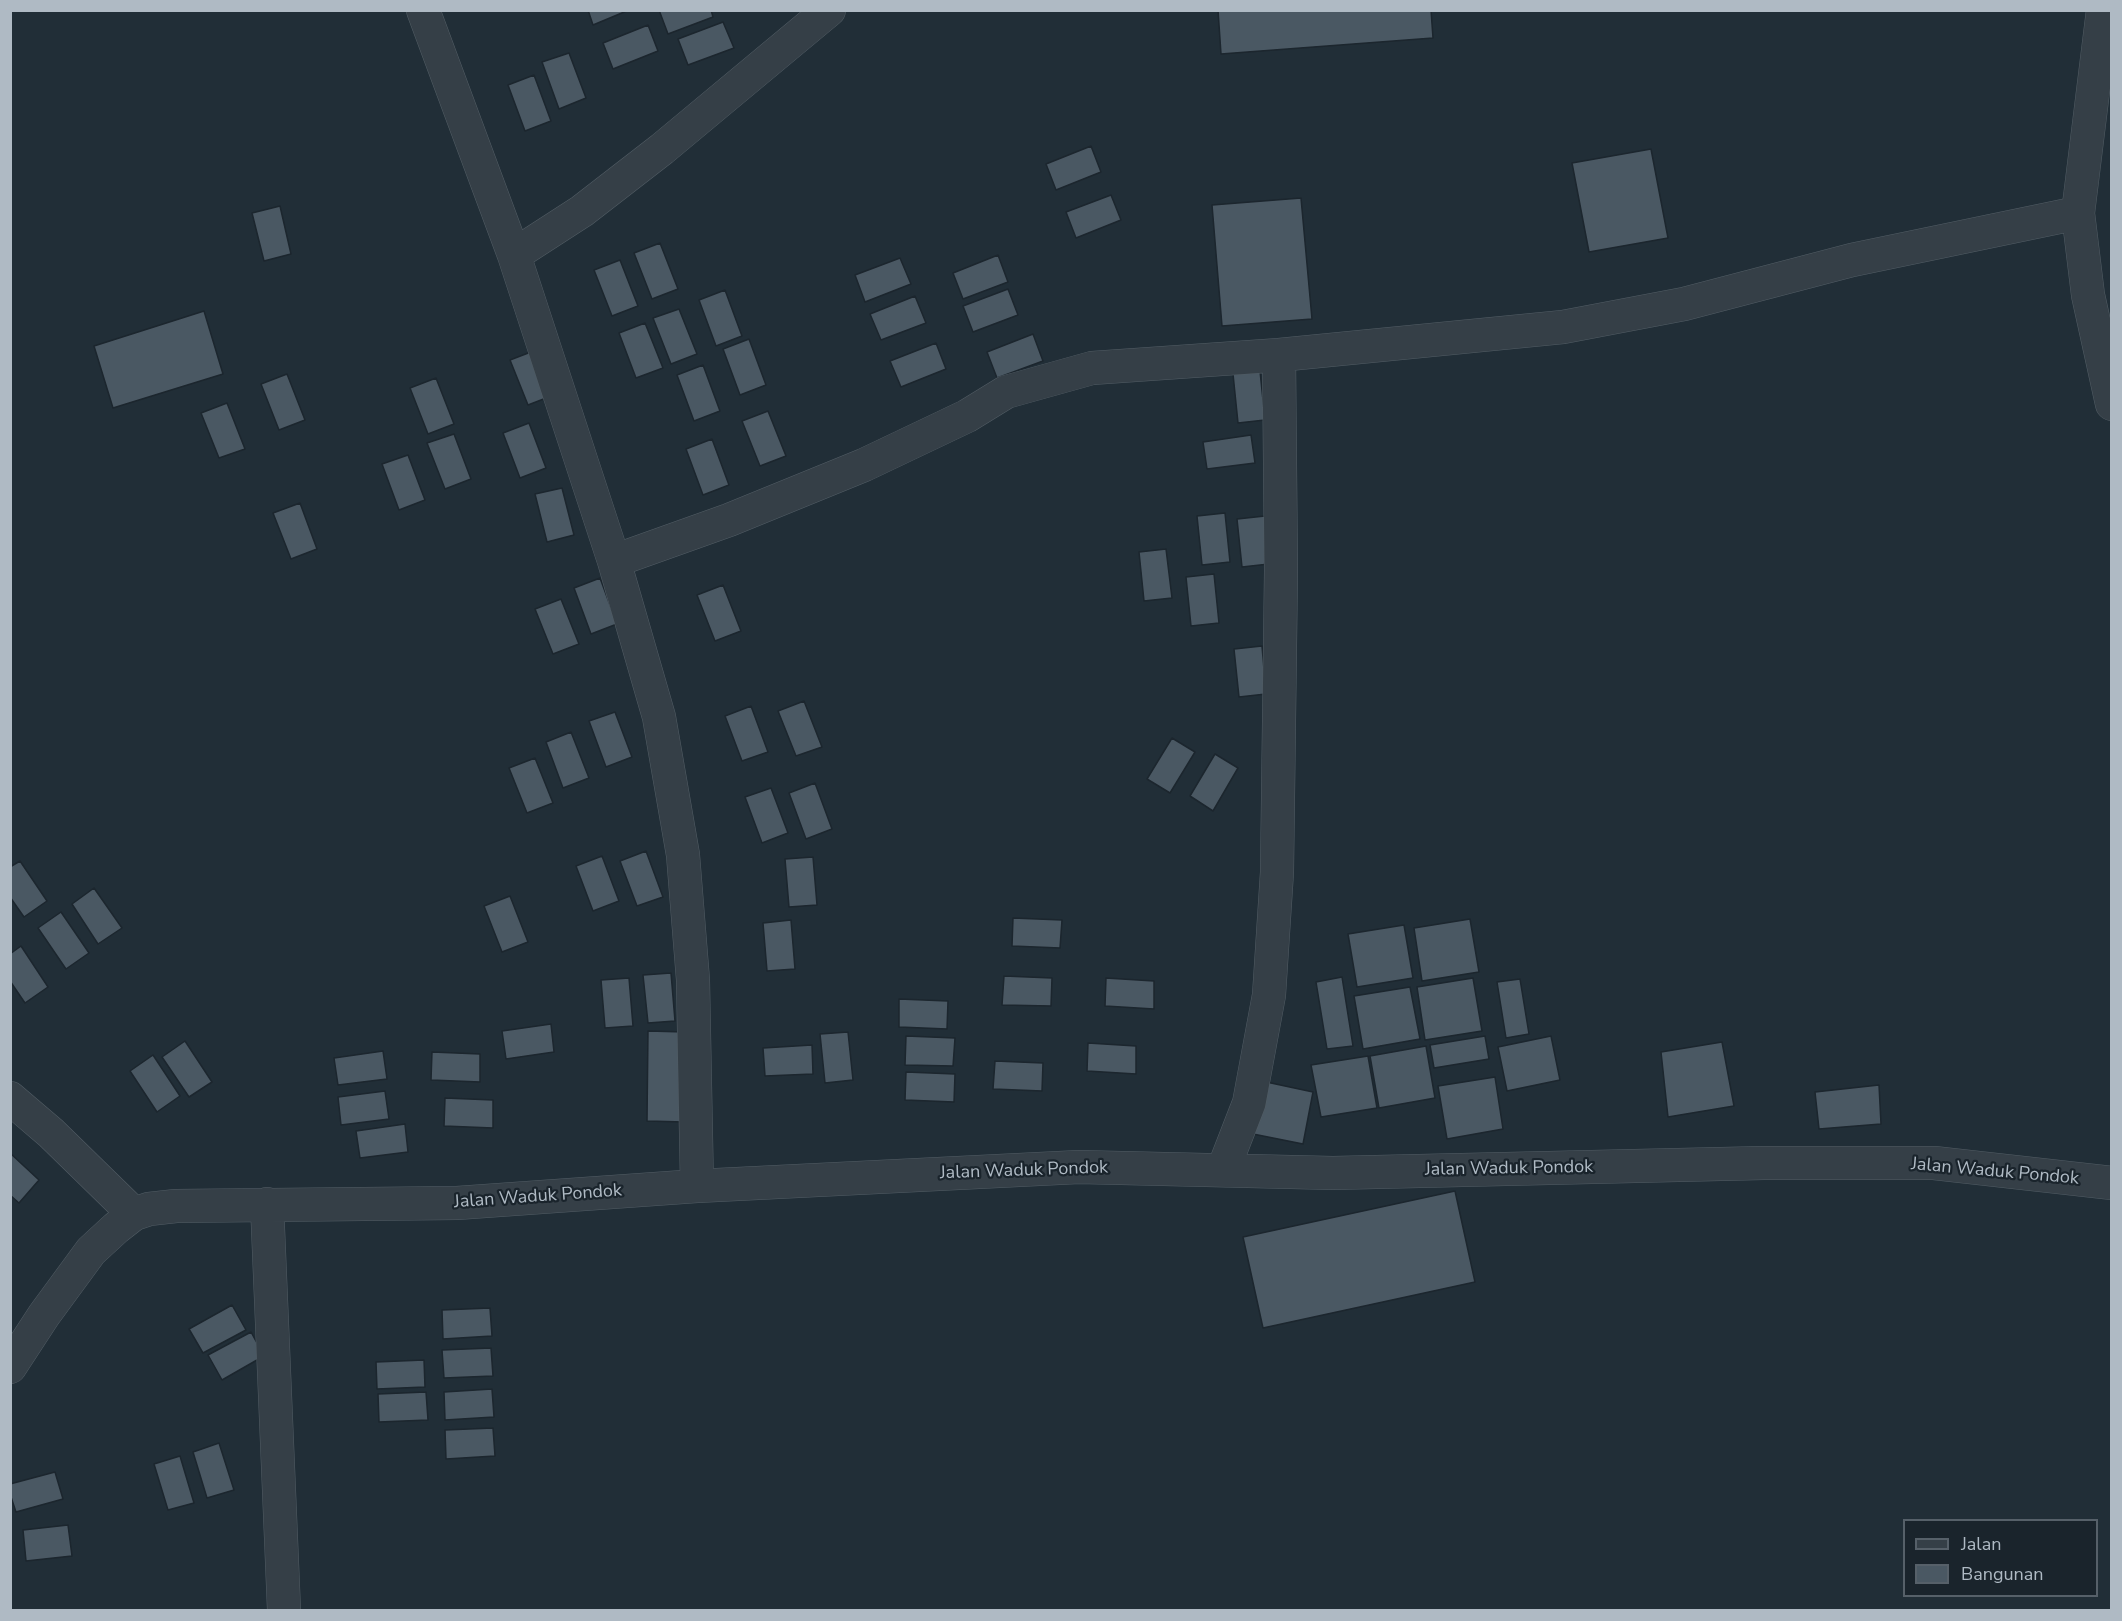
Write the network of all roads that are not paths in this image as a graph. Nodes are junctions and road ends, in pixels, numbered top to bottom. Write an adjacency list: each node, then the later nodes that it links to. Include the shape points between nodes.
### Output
1 (423, 10): 5 (street)
2 (830, 10): 5 (street, via 662,149 582,211)
3 (2103, 10): 4 (street)
4 (2078, 213): 6 (street, via 1852,260 1684,304 1563,327); 7 (street, via 2088,295)
5 (514, 255): 8 (street)
6 (1279, 355): 8 (street, via 1092,368 1006,392 967,416 864,465); 10 (street, via 1277,872 1269,996 1249,1103)
7 (2112, 404)
8 (614, 561): 12 (street, via 659,717 683,855 693,980)
9 (10, 1098): 14 (street)
10 (1223, 1170): 11 (street, Jalan Waduk Pondok, via 1333,1173 1764,1163 1934,1164); 12 (street, Jalan Waduk Pondok, via 1079,1167)
11 (2112, 1183)
12 (697, 1186): 13 (street, Jalan Waduk Pondok, via 457,1203)
13 (267, 1204): 14 (street, Jalan Waduk Pondok, via 176,1206); 16 (street)
14 (134, 1214): 15 (street, Jalan Waduk Pondok, via 91,1251)
15 (10, 1367)
16 (284, 1611)

